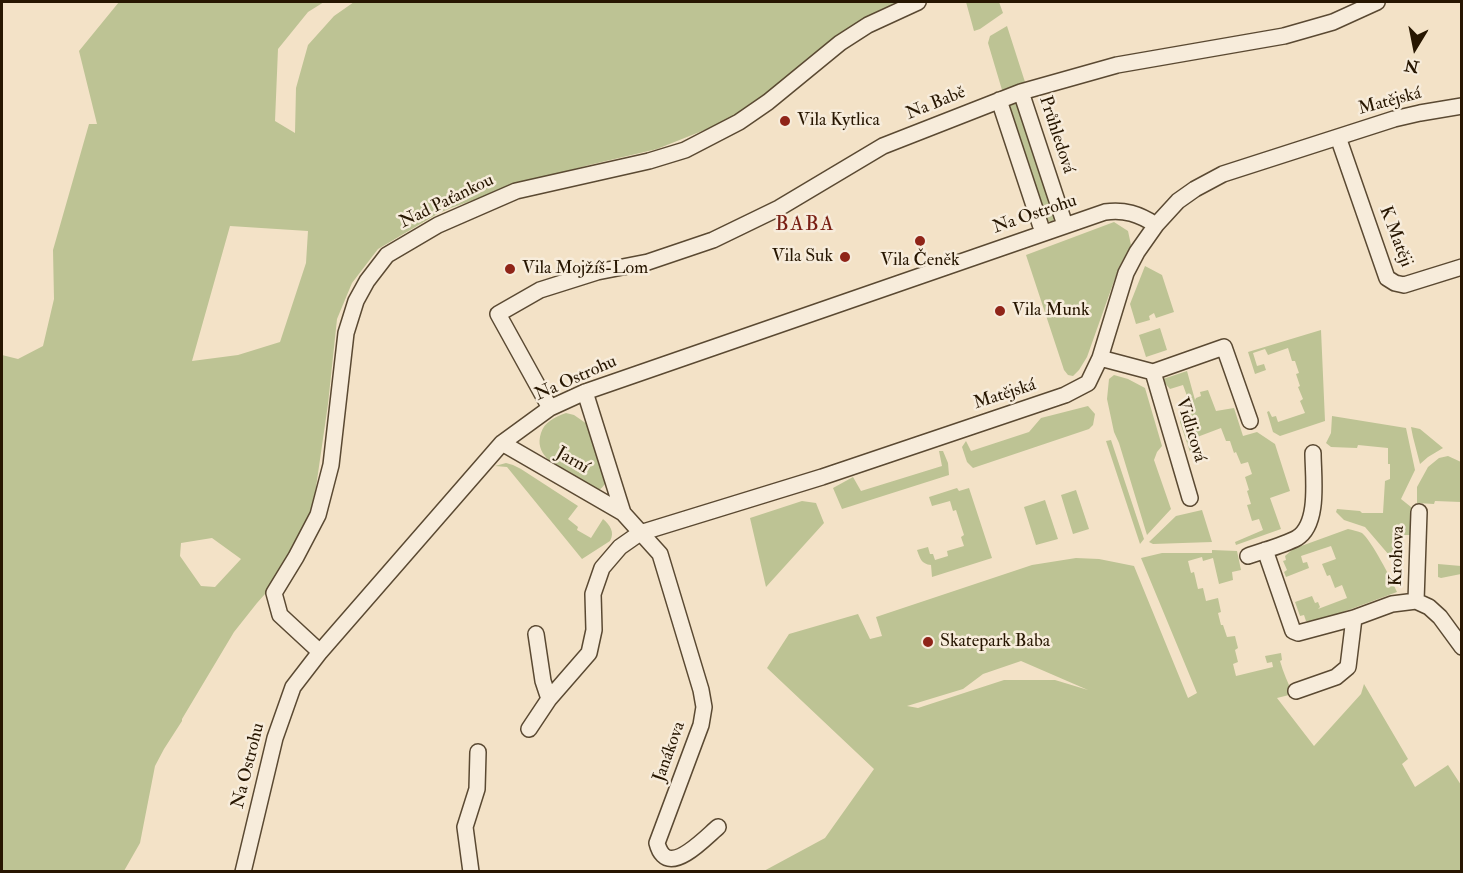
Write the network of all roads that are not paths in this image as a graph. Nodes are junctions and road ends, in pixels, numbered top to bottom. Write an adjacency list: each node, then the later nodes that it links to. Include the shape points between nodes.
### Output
1 (918, 2): 28 (street, Nad Paťankou, via 868,25 739,122 685,150 516,191 438,225 387,255 356,301 346,333 331,465 318,515 274,593 280,615)
2 (1377, 2): 3 (street, Na Babě, via 1333,22 1284,36 1116,65)
3 (1021, 92): 4 (street, Na Babě); 7 (street, Průhledová)
4 (999, 99): 9 (street); 14 (street, Na Babě, via 883,146 779,208 713,240 648,262 597,272 540,290 498,314)
5 (1461, 106): 6 (street, Matějská, via 1394,119)
6 (1338, 137): 8 (street, Matějská, via 1222,174 1178,201); 10 (street, K Matěji, via 1387,278 1404,285)
7 (1065, 225): 8 (street, Na Ostrohu, via 1112,211 1136,214); 9 (street, Na Ostrohu)
8 (1156, 225): 11 (street, Matějská, via 1126,273)
9 (1043, 233): 13 (street, Na Ostrohu)
10 (1461, 267)
11 (1100, 358): 12 (street); 21 (street, Matějská, via 1088,383 1065,395)
12 (1152, 372): 15 (street, via 1224,347); 18 (street, Vidlicová)
13 (585, 392): 14 (street, Na Ostrohu); 20 (street, Jarní)
14 (550, 408): 16 (street, Na Ostrohu)
15 (1250, 421)
16 (502, 442): 20 (street, Jarní); 28 (street, Na Ostrohu)
17 (1313, 453): 22 (street, via 1313,508 1308,527 1296,538)
18 (1190, 498)
19 (1419, 512): 24 (street, Krohova)
20 (622, 513): 21 (street, Jarní)
21 (640, 533): 30 (street, Matějská, via 620,547 602,568 593,594 594,630 589,653); 33 (street, Janákova, via 660,554 704,707 701,725 657,843 661,854 676,859 686,855)
22 (1265, 550): 23 (street); 25 (street, Krohova, via 1293,631)
23 (1248, 556)
24 (1416, 600): 25 (street, Krohova); 27 (street, Krohova, via 1440,617)
25 (1354, 618): 29 (street, via 1348,667 1336,677)
26 (536, 634): 30 (street)
27 (1461, 647)
28 (321, 651): 34 (street, Na Ostrohu, via 289,697 275,738)
29 (1296, 691)
30 (549, 699): 31 (street, Matějská)
31 (529, 729)
32 (478, 752): 35 (street, via 477,789 465,826)
33 (718, 827)
34 (243, 872)
35 (471, 872)

